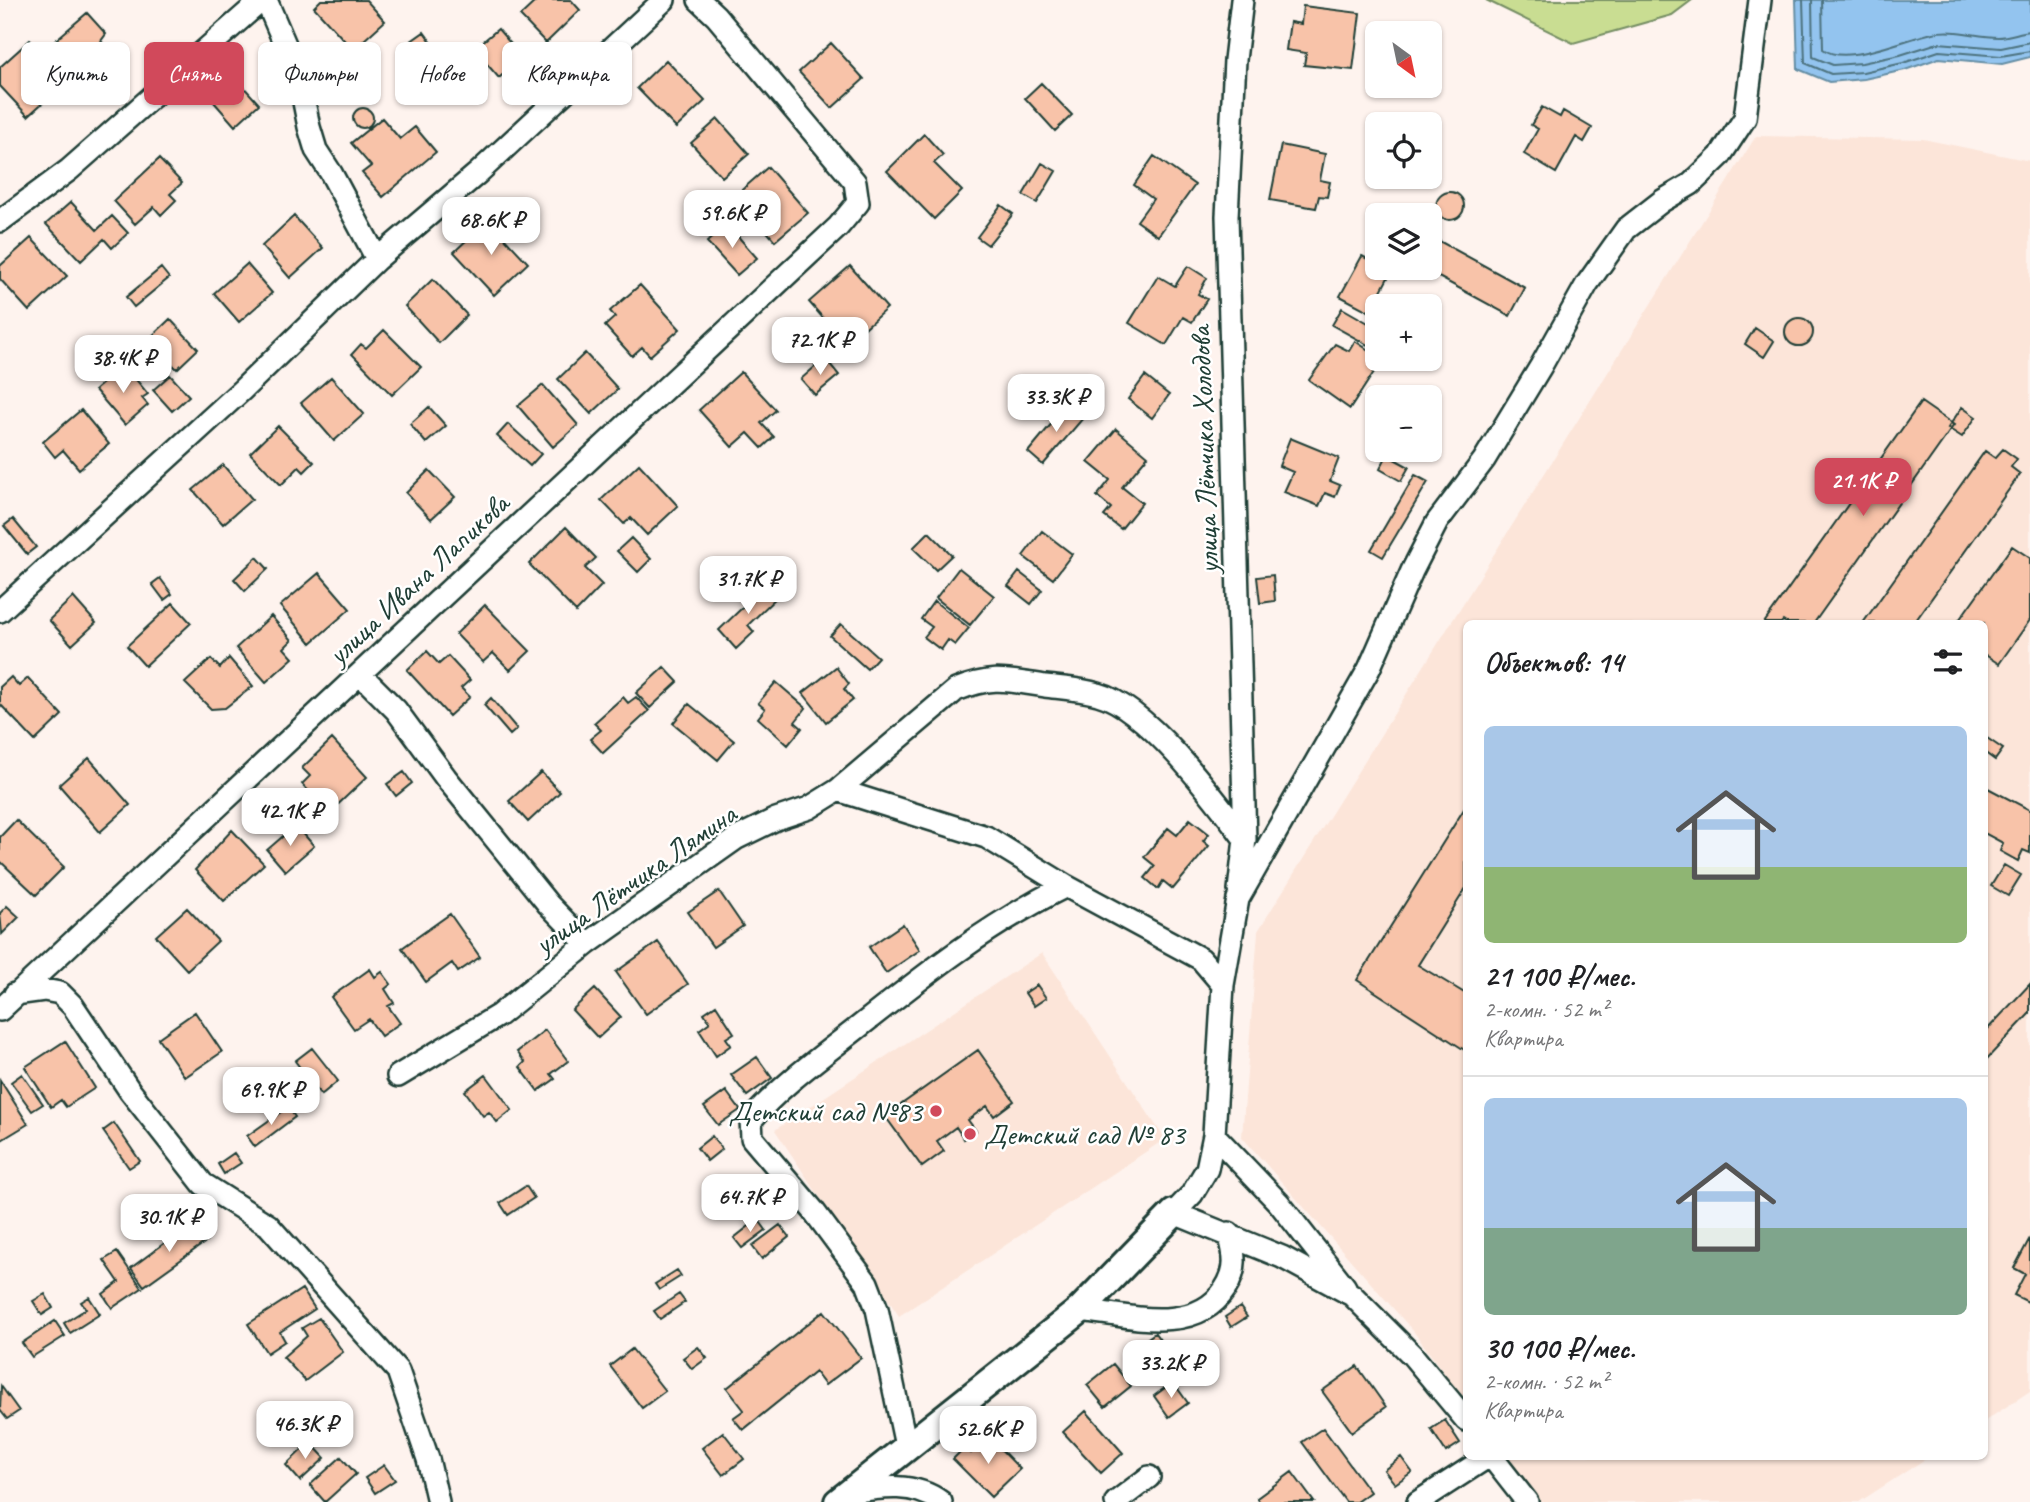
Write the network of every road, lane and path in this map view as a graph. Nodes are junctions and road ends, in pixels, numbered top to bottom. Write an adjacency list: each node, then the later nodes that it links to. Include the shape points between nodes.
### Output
1 (264, 0): 6 (street, via 69,170); 7 (street, via 299,77 316,150)
2 (664, 0): 7 (street, via 478,173)
3 (699, 0): 9 (street, улица Ивана Лапикова, via 855,181 858,203 838,227)
4 (1242, 0): 11 (street, улица Лётчика Холодова, via 1227,216)
5 (1760, 0): 13 (street, via 1745,118 1720,156 1691,184 1626,229 1587,285 1484,460 1437,522 1368,670)
6 (0, 221)
7 (377, 259): 8 (street, via 242,390)
8 (0, 611)
9 (360, 674): 14 (street, улица Ивана Лапикова); 15 (street, via 396,710 541,896)
10 (838, 790): 11 (street, улица Лётчика Лямина, via 956,690 979,681 1006,680 1100,694 1136,715 1202,783); 12 (street, via 986,837); 15 (street, улица Лётчика Лямина, via 809,808 737,838)
11 (1245, 839): 13 (street, улица Лётчика Холодова)
12 (1066, 886): 16 (street, via 1201,959); 27 (street, via 999,921 937,965 767,1101 751,1120 752,1138 867,1283 877,1309)
13 (1238, 899): 16 (street, улица Лётчика Холодова)
14 (71, 942): 17 (street, улица Ивана Лапикова); 18 (street, via 60,964 60,976)
15 (587, 944): 20 (street, улица Лётчика Лямина, via 499,1015)
16 (1223, 985): 21 (street, улица Лётчика Холодова)
17 (15, 994): 18 (street, via 60,993); 19 (street, улица Ивана Лапикова)
18 (73, 1006): 32 (street, via 130,1091 203,1184 268,1225 398,1371)
19 (0, 1010)
20 (398, 1076)
21 (1214, 1135): 22 (street, улица Лётчика Холодова, via 1207,1169); 24 (street, via 1279,1203)
22 (1174, 1213): 23 (street); 25 (street)
23 (1229, 1233): 24 (street); 25 (street, via 1236,1258 1233,1277 1218,1300 1197,1314 1172,1320)
24 (1352, 1295): 26 (street, via 1412,1354)
25 (1080, 1310): 27 (street)
26 (1463, 1416)
27 (906, 1446): 31 (street)
28 (1484, 1460): 35 (street)
29 (1493, 1460): 36 (street)
30 (1149, 1477): 34 (street)
31 (844, 1497): 33 (street, via 889,1486 929,1493)
32 (438, 1502)
33 (941, 1502)
34 (1116, 1502)
35 (1418, 1502)
36 (1527, 1502)

